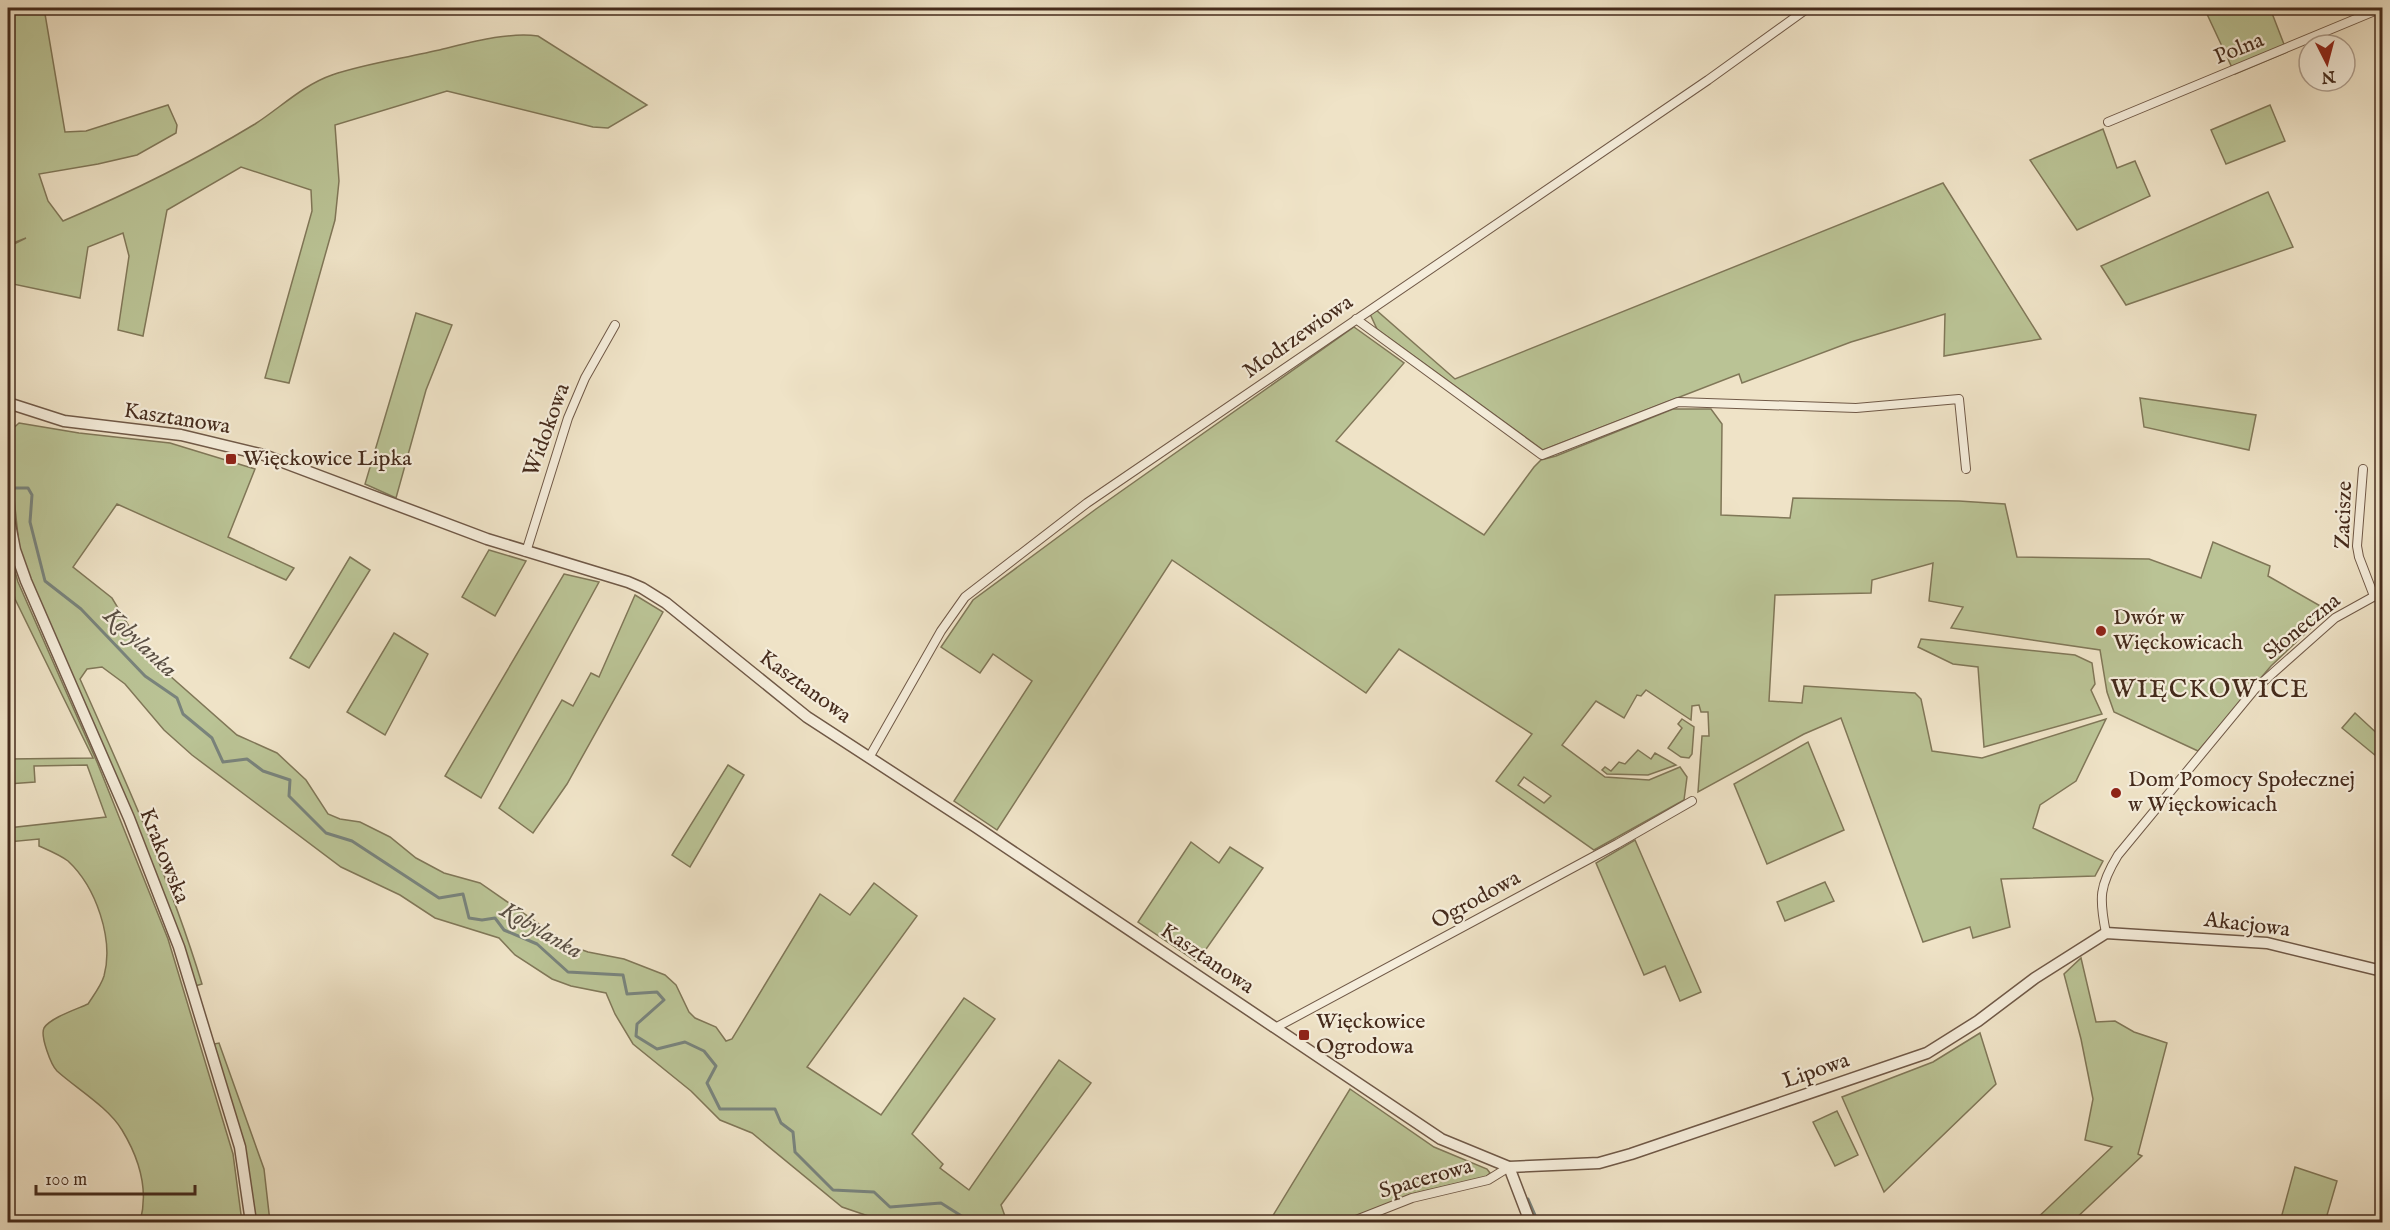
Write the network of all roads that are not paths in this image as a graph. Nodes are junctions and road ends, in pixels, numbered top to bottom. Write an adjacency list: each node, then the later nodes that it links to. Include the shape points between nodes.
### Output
1 (1808, 8): 4 (street, Modrzewiowa)
2 (2382, 8): 3 (street, Polna)
3 (2108, 122)
4 (1356, 319): 7 (street, via 1542,455 1678,402 1856,408 1959,399); 12 (street, Modrzewiowa, via 1059,522 965,597 941,631)
5 (615, 325): 10 (street, Widokowa, via 568,418)
6 (8, 403): 10 (street, Kasztanowa, via 64,421 181,435 264,455)
7 (1966, 469)
8 (2363, 469): 11 (street, Zacisze, via 2357,546)
9 (8, 514): 18 (street, Krakowska, via 26,581 129,818 179,947 240,1146)
10 (526, 552): 12 (street, Kasztanowa, via 642,588 807,717)
11 (2378, 594): 14 (street, Słoneczna, via 2336,618 2255,689 2118,855 2101,891)
12 (870, 756): 16 (street, Kasztanowa)
13 (1692, 801): 16 (street, Ogrodowa)
14 (2106, 933): 15 (street, Akacjowa, via 2267,943); 17 (street, Lipowa, via 1927,1053 1599,1163)
15 (2382, 971)
16 (1275, 1028): 17 (street, Kasztanowa, via 1441,1139)
17 (1509, 1167): 19 (street, Spacerowa, via 1488,1180 1412,1198); 20 (street)
18 (251, 1222)
19 (1352, 1222)
20 (1530, 1222)

